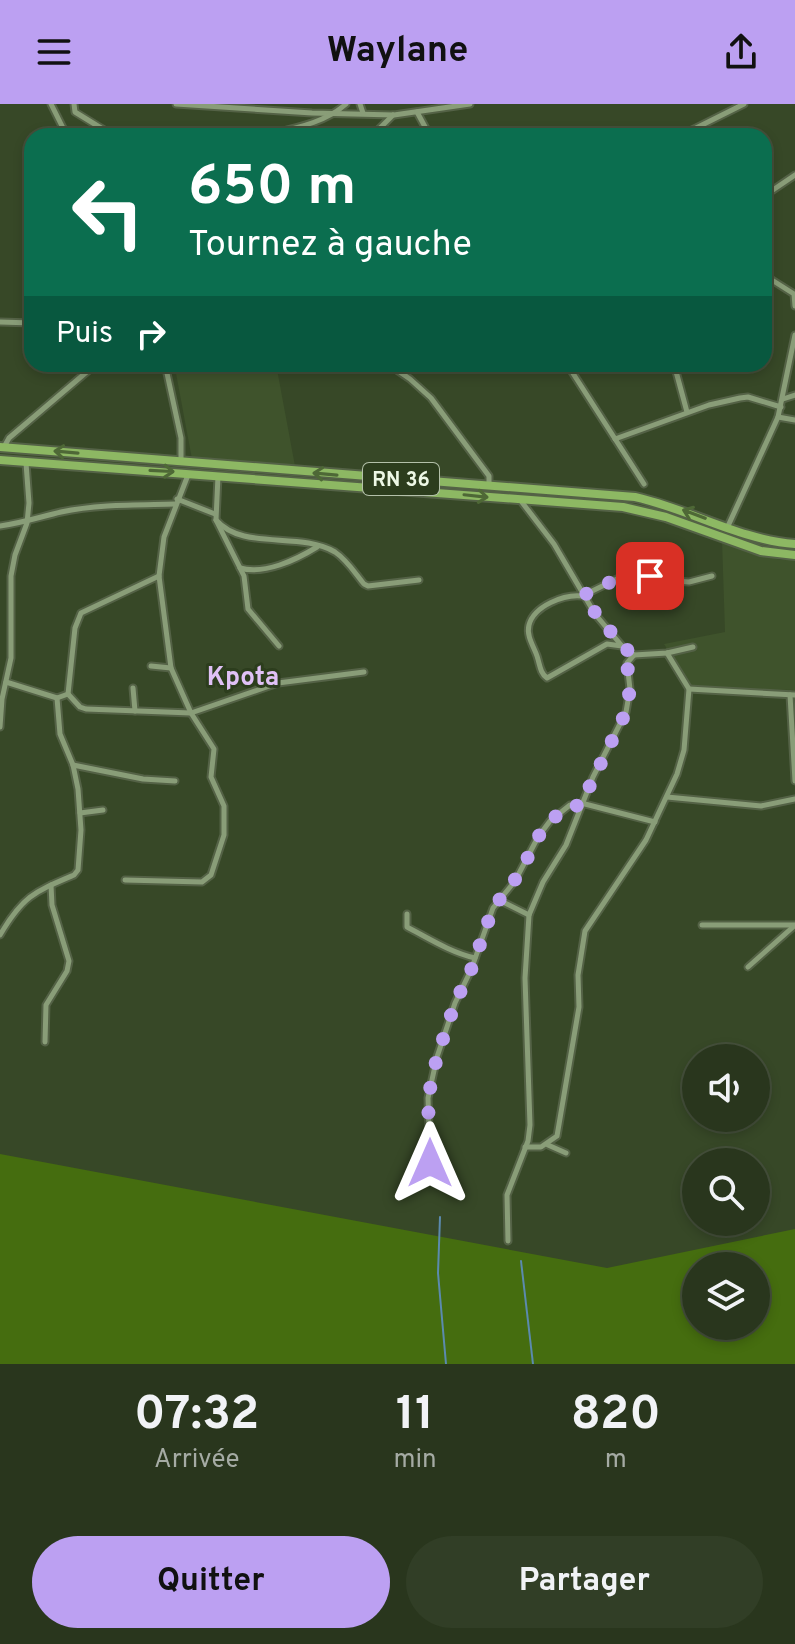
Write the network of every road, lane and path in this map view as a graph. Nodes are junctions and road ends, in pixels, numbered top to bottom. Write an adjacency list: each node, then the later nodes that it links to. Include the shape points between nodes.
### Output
1 (51, 104): 15 (street)
2 (74, 104): 16 (street, via 75,112)
3 (176, 104): 8 (street)
4 (346, 104): 13 (street)
5 (360, 104): 12 (street)
6 (470, 104): 9 (street)
7 (744, 104): 20 (street)
8 (223, 105): 10 (street)
9 (450, 106): 11 (street)
10 (264, 107): 13 (street)
11 (416, 112): 14 (street); 19 (street)
12 (363, 113): 13 (street); 14 (street)
13 (333, 114): 17 (street)
14 (394, 115): 18 (street)
15 (63, 128)
16 (101, 128)
17 (293, 128)
18 (380, 128)
19 (425, 128)
20 (696, 128)
21 (795, 175): 22 (street)
22 (772, 191)
23 (772, 279): 24 (street, via 794,294)
24 (795, 306)
25 (0, 322): 26 (street)
26 (24, 323)
27 (795, 335): 34 (street)
28 (86, 372): 40 (street)
29 (167, 372): 42 (street)
30 (400, 372): 47 (street, via 443,412 489,476)
31 (572, 372): 39 (street)
32 (676, 372): 36 (street)
33 (795, 395): 34 (street)
34 (783, 399): 35 (street)
35 (781, 407): 36 (street, via 745,397); 37 (street)
36 (687, 412): 39 (street)
37 (778, 417): 38 (street); 53 (street)
38 (795, 420)
39 (615, 439): 46 (street)
40 (2, 447): 42 (main road, RN 36, one-way to 40)
41 (0, 460): 43 (main road, RN 36)
42 (181, 461): 47 (main road, RN 36, one-way to 42)
43 (26, 462): 44 (main road, RN 36, one-way to 44); 51 (street)
44 (188, 474): 45 (main road, RN 36); 49 (street)
45 (218, 475): 48 (main road, RN 36, one-way to 48); 50 (street)
46 (644, 484)
47 (489, 485): 53 (main road, RN 36, one-way to 47, via 635,497)
48 (521, 501): 56 (main road, RN 36, via 648,512 761,551); 61 (street, via 564,559)
49 (176, 502): 50 (street); 51 (street, via 61,512); 58 (street)
50 (215, 517): 55 (street, via 235,534); 57 (street)
51 (27, 523): 52 (street); 70 (street, via 11,576)
52 (0, 526)
53 (728, 526): 54 (main road, RN 36)
54 (795, 544)
55 (318, 546): 57 (street, via 281,563); 60 (street, via 344,559 364,584)
56 (795, 555)
57 (240, 568): 62 (street, via 248,609)
58 (159, 576): 68 (street); 73 (street, via 81,613)
59 (712, 576): 61 (street, via 689,582 631,572)
60 (419, 580)
61 (582, 596): 63 (street); 63 (street, via 551,602 529,625 543,676 550,677 607,644)
62 (279, 646)
63 (622, 646): 66 (street)
64 (693, 647): 65 (street)
65 (667, 653): 66 (street); 72 (street)
66 (634, 655): 84 (street, via 627,663 626,712)
67 (151, 666): 68 (street)
68 (171, 668): 77 (street)
69 (364, 672): 77 (street, via 278,683)
70 (6, 682): 75 (street); 78 (street)
71 (133, 688): 76 (street)
72 (689, 689): 74 (street); 82 (street, via 684,750)
73 (68, 694): 75 (street); 76 (street, via 86,709)
74 (792, 695): 81 (street)
75 (57, 698): 79 (street, via 60,734)
76 (135, 711): 77 (street)
77 (191, 713): 88 (street, via 214,749 211,777 224,806 218,861 202,882)
78 (0, 727)
79 (73, 765): 80 (street); 86 (street)
80 (175, 781)
81 (795, 781)
82 (667, 797): 83 (street, via 761,806); 87 (street)
83 (795, 799)
84 (581, 804): 87 (street); 90 (street, via 570,805 550,821); 92 (street)
85 (103, 810): 86 (street)
86 (80, 813): 89 (street, via 77,872)
87 (655, 822): 99 (street, via 585,931 578,967 580,1002 557,1136)
88 (125, 880)
89 (51, 885): 95 (street, via 19,905); 98 (street, via 56,924 69,961 46,1005)
90 (499, 900): 92 (street); 96 (street)
91 (407, 914): 96 (street, via 407,927 441,947)
92 (529, 915): 100 (street, via 525,978 530,1125)
93 (702, 925): 94 (street)
94 (795, 925): 97 (street)
95 (0, 935)
96 (475, 958): 102 (street, via 432,1079)
97 (748, 967)
98 (45, 1042)
99 (547, 1145): 100 (street); 101 (street)
100 (525, 1147): 103 (street, via 507,1195)
101 (566, 1153)
102 (430, 1163)
103 (508, 1241)

